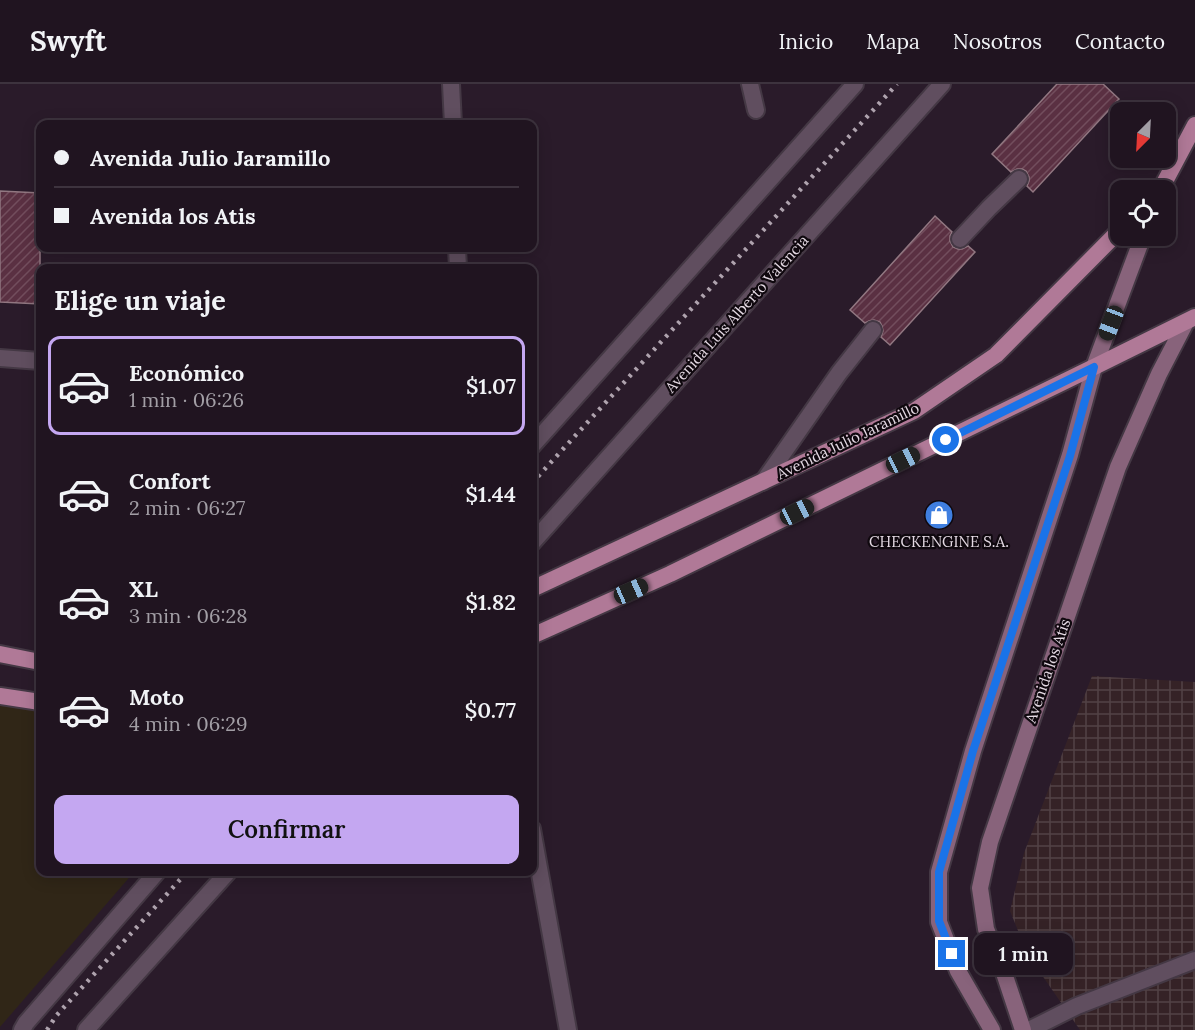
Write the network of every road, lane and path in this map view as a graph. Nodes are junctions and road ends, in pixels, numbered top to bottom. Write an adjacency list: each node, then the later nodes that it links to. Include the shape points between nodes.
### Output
1 (452, 84): 6 (street)
2 (750, 84): 5 (street)
3 (855, 84): 18 (street)
4 (942, 84): 20 (street, Avenida Luis Alberto Valencia)
5 (756, 110)
6 (453, 120)
7 (1195, 125): 9 (main road)
8 (1019, 179): 10 (street)
9 (1165, 180)
10 (960, 239)
11 (1110, 240): 19 (main road, Avenida Julio Jaramillo, via 996,355 914,411)
12 (1139, 246): 17 (main road)
13 (1191, 320): 17 (main road); 35 (main road, Avenida los Atis, via 1159,374 1118,466 990,842 980,888 986,929)
14 (873, 330): 19 (street)
15 (0, 358): 16 (street)
16 (36, 361)
17 (1094, 367): 22 (main road, via 670,574); 34 (main road, via 1070,456 973,751 939,872 939,921 958,970)
18 (537, 440)
19 (762, 482): 21 (main road, Avenida Julio Jaramillo)
20 (537, 537)
21 (537, 587)
22 (537, 634)
23 (0, 654): 24 (main road)
24 (36, 661)
25 (0, 696): 26 (main road)
26 (36, 701)
27 (537, 857): 33 (street)
28 (154, 876): 31 (street)
29 (224, 876): 32 (street)
30 (1195, 960): 36 (street, via 1077,1006)
31 (22, 1030)
32 (87, 1030)
33 (568, 1030)
34 (992, 1030)
35 (1023, 1030)
36 (1029, 1030)

